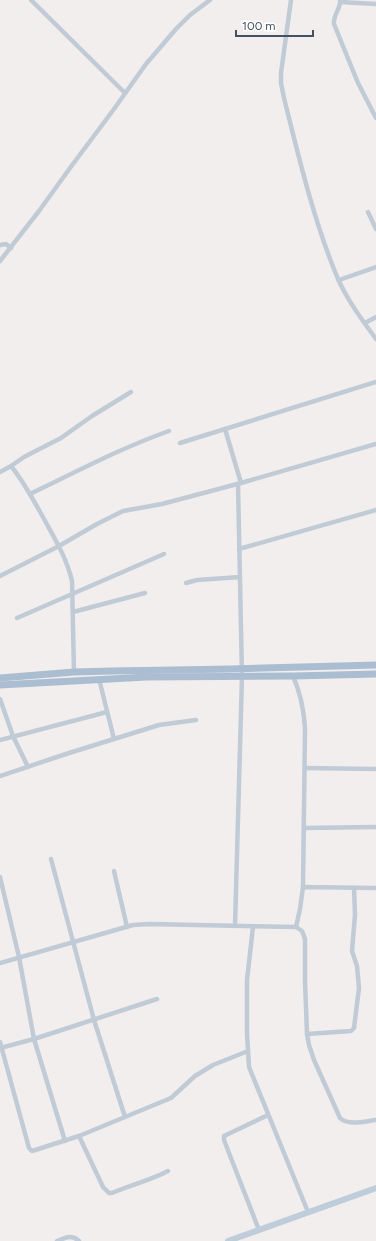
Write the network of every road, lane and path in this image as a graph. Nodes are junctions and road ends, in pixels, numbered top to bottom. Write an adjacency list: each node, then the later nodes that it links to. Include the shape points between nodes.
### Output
1 (32, 0): 6 (street)
2 (210, 0): 6 (street, via 176,29)
3 (291, 0): 14 (street, via 281,73 282,89 315,216)
4 (340, 1): 5 (street); 7 (street, via 334,22 358,83)
5 (376, 4)
6 (125, 93): 11 (street)
7 (376, 118)
8 (368, 212): 9 (street)
9 (376, 229)
10 (0, 245): 11 (street, via 6,244)
11 (11, 248): 12 (street)
12 (0, 261)
13 (376, 267): 14 (street)
14 (339, 280): 16 (street)
15 (376, 317): 16 (street)
16 (365, 323): 17 (street)
17 (376, 338)
18 (376, 382): 20 (street)
19 (132, 392): 24 (street)
20 (225, 429): 22 (street); 26 (street)
21 (169, 431): 27 (street, via 116,452)
22 (180, 443)
23 (376, 444): 26 (street)
24 (12, 466): 25 (street); 27 (street)
25 (0, 472)
26 (240, 483): 29 (street, via 162,504 124,511); 30 (street)
27 (30, 494): 29 (street)
28 (376, 510): 30 (street)
29 (59, 546): 32 (street); 36 (street, via 70,570)
30 (239, 549): 33 (street)
31 (164, 554): 36 (street)
32 (0, 576)
33 (240, 577): 34 (street); 41 (street)
34 (186, 583)
35 (145, 593): 37 (street)
36 (72, 594): 37 (street); 38 (street)
37 (73, 612): 40 (street)
38 (17, 618)
39 (376, 665): 41 (main road)
40 (74, 672): 41 (main road); 44 (main road)
41 (242, 672): 43 (main road); 45 (main road); 66 (street)
42 (376, 674): 43 (main road)
43 (293, 676): 54 (street, via 304,717)
44 (0, 678)
45 (99, 679): 46 (main road); 48 (street)
46 (0, 685)
47 (0, 699): 50 (street)
48 (107, 712): 50 (street); 51 (street)
49 (196, 720): 51 (street, via 159,725)
50 (13, 736): 52 (street); 53 (street)
51 (114, 739): 53 (street)
52 (0, 740)
53 (28, 767): 56 (street)
54 (305, 768): 55 (street); 58 (street)
55 (376, 769)
56 (0, 776)
57 (376, 827): 58 (street)
58 (304, 828): 62 (street)
59 (51, 859): 69 (street)
60 (114, 872): 65 (street)
61 (0, 877): 70 (street)
62 (303, 887): 63 (street); 68 (street)
63 (354, 888): 64 (street); 74 (street, via 352,951 357,966 359,988 354,1028 351,1031)
64 (376, 888)
65 (127, 926): 66 (street); 69 (street)
66 (236, 926): 67 (street)
67 (252, 927): 68 (street); 78 (street, via 247,980)
68 (296, 927): 74 (street, via 302,931 305,939)
69 (74, 942): 70 (street); 73 (street)
70 (19, 957): 71 (street); 75 (street)
71 (0, 963)
72 (157, 999): 73 (street)
73 (94, 1020): 75 (street); 80 (street)
74 (307, 1034): 81 (street, via 314,1060 340,1118 349,1122)
75 (34, 1039): 77 (street); 83 (street)
76 (0, 1042): 77 (street)
77 (1, 1048): 83 (street, via 30,1150)
78 (248, 1051): 79 (street, via 250,1070); 80 (street, via 213,1065 195,1076 171,1098)
79 (268, 1115): 86 (street); 87 (street, via 225,1134 224,1138)
80 (125, 1117): 82 (street)
81 (376, 1120)
82 (79, 1136): 83 (street); 84 (street, via 109,1193 158,1177)
83 (65, 1141)
84 (168, 1170)
85 (376, 1188): 86 (street)
86 (308, 1212): 87 (street)
87 (259, 1230): 90 (street)
88 (57, 1241): 89 (street, via 69,1236)
89 (79, 1241)
90 (228, 1241)

